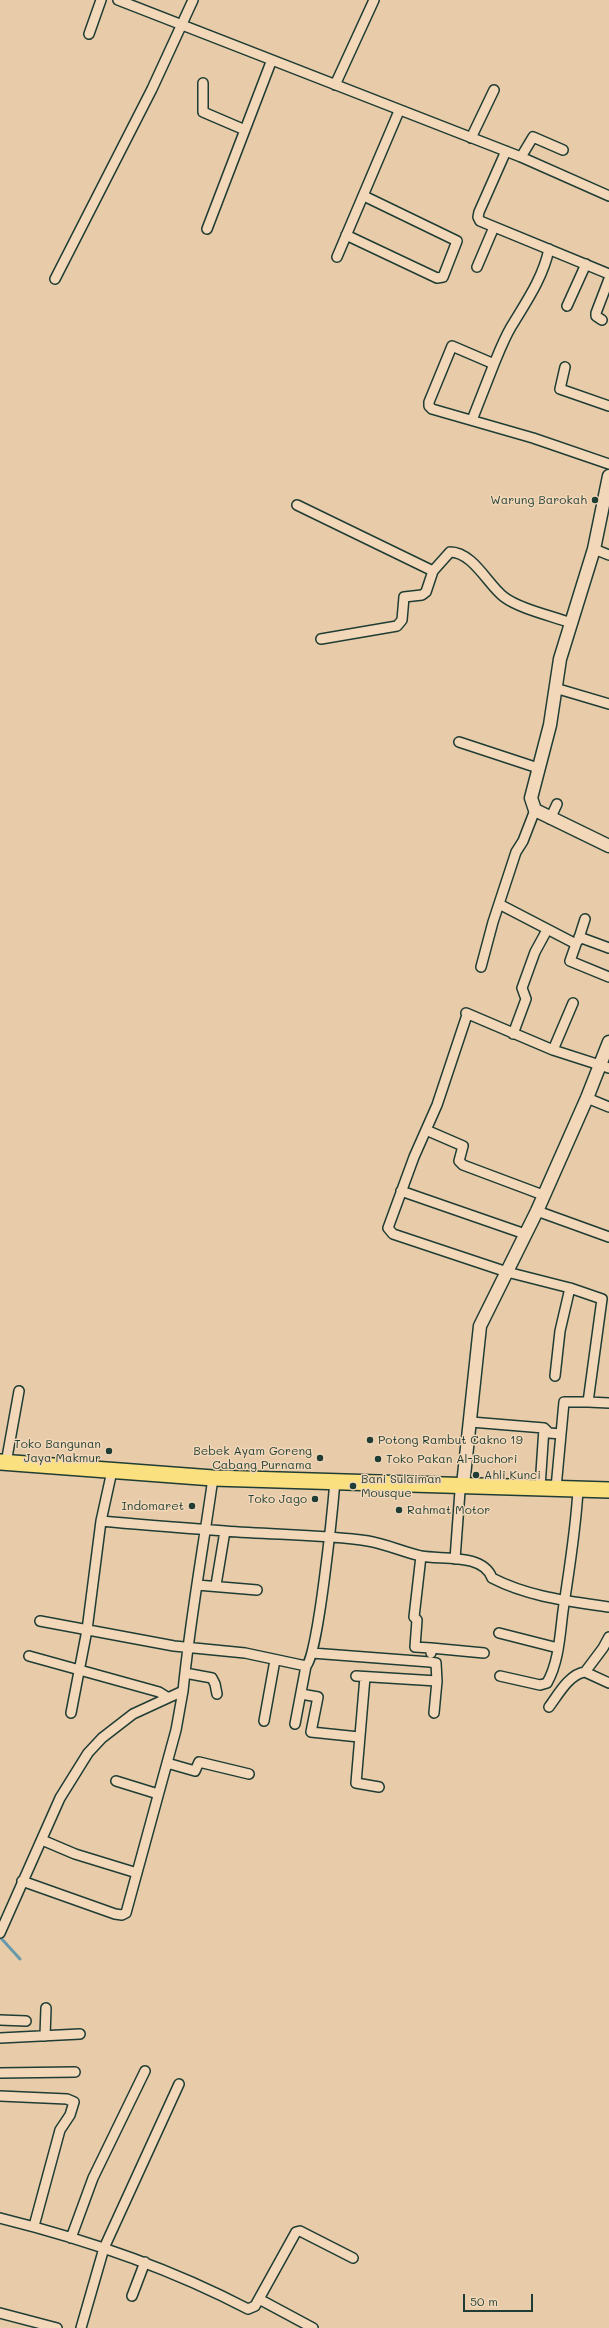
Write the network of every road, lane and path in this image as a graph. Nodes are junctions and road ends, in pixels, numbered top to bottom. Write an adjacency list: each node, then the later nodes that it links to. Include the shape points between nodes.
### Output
1 (101, 0): 6 (street)
2 (118, 0): 5 (street)
3 (193, 0): 5 (street)
4 (374, 0): 9 (street)
5 (180, 26): 7 (street); 27 (street, via 152,89)
6 (89, 34)
7 (271, 62): 9 (street); 12 (street)
8 (202, 83): 12 (street, via 203,112)
9 (335, 85): 11 (street)
10 (494, 90): 13 (street)
11 (399, 111): 13 (street); 17 (street)
12 (245, 130): 20 (street)
13 (471, 138): 15 (street)
14 (563, 150): 16 (street, via 533,136)
15 (506, 152): 16 (street); 19 (street, via 478,217)
16 (521, 157): 18 (street)
17 (364, 196): 21 (street); 21 (street, via 457,241 443,277 437,278)
18 (609, 196)
19 (494, 227): 22 (street); 25 (street)
20 (207, 229)
21 (346, 235): 23 (street)
22 (549, 249): 24 (street); 31 (street, via 543,270)
23 (337, 257)
24 (586, 264): 26 (street); 29 (street)
25 (477, 267)
26 (609, 274)
27 (55, 279)
28 (609, 279): 30 (street, via 596,313)
29 (567, 306)
30 (602, 320)
31 (494, 364): 34 (street); 34 (street, via 452,346 429,402 432,408)
32 (565, 367): 33 (street, via 560,389)
33 (609, 406)
34 (472, 420): 35 (street)
35 (609, 464)
36 (608, 481): 38 (street)
37 (298, 504): 40 (street)
38 (594, 549): 39 (street); 41 (street)
39 (609, 554)
40 (433, 571): 41 (street, via 447,554 454,552 478,568 504,597); 42 (street, via 426,592 422,595 404,597 402,620 397,626)
41 (571, 623): 43 (street, via 560,659)
42 (321, 639)
43 (557, 689): 44 (street); 46 (street)
44 (609, 704)
45 (459, 742): 46 (street)
46 (538, 768): 48 (street, via 531,798)
47 (557, 804): 49 (street)
48 (535, 810): 49 (street); 51 (street, via 516,852)
49 (550, 819): 50 (street)
50 (609, 846)
51 (498, 904): 53 (street); 56 (street)
52 (585, 919): 54 (street)
53 (547, 930): 54 (street); 59 (street, via 535,952 522,988 526,999)
54 (578, 940): 55 (street); 57 (street, via 570,961)
55 (609, 948)
56 (481, 967)
57 (609, 977)
58 (573, 1003): 61 (street)
59 (513, 1034): 61 (street); 65 (street, via 467,1014)
60 (609, 1042): 62 (street)
61 (553, 1050): 62 (street)
62 (604, 1066): 63 (street)
63 (587, 1098): 64 (street); 67 (street)
64 (609, 1107)
65 (426, 1130): 66 (street); 67 (street, via 463,1146 459,1161 463,1165)
66 (401, 1191): 69 (street); 71 (street, via 389,1222 390,1232)
67 (543, 1195): 68 (street)
68 (536, 1211): 69 (street); 70 (street)
69 (526, 1234): 71 (street)
70 (609, 1237)
71 (507, 1272): 72 (street); 78 (street, via 480,1326)
72 (570, 1288): 73 (street); 74 (street, via 560,1331)
73 (606, 1299): 76 (street)
74 (555, 1376)
75 (19, 1391): 81 (street)
76 (588, 1402): 77 (street); 80 (street, via 564,1402)
77 (609, 1403)
78 (471, 1422): 79 (street); 85 (street)
79 (544, 1428): 80 (street, via 549,1433); 86 (street)
80 (561, 1434): 87 (street)
81 (3, 1462): 82 (main road)
82 (112, 1471): 83 (main road); 90 (street)
83 (213, 1478): 84 (main road); 91 (street)
84 (335, 1481): 85 (main road); 93 (street)
85 (463, 1485): 86 (main road); 95 (street, via 460,1491)
86 (540, 1488): 87 (main road)
87 (556, 1488): 88 (main road)
88 (578, 1489): 89 (main road); 99 (street, via 576,1525)
89 (609, 1490)
90 (101, 1521): 91 (street); 102 (street)
91 (207, 1530): 92 (street); 96 (street)
92 (225, 1531): 93 (street); 97 (street)
93 (330, 1537): 94 (street, via 369,1542); 108 (street)
94 (421, 1556): 95 (street); 106 (street, via 414,1617 417,1620 415,1647)
95 (455, 1559): 99 (street, via 483,1565 489,1570 492,1578 509,1586 537,1596)
96 (197, 1585): 97 (street); 105 (street)
97 (216, 1585): 98 (street)
98 (257, 1590)
99 (565, 1601): 100 (street); 107 (street)
100 (609, 1607)
101 (40, 1620): 102 (street)
102 (87, 1630): 105 (street); 114 (street)
103 (499, 1633): 107 (street)
104 (609, 1636): 115 (street)
105 (187, 1648): 111 (street); 116 (street)
106 (431, 1648): 109 (street); 112 (street)
107 (558, 1648): 117 (street, via 547,1683 540,1685)
108 (312, 1653): 112 (street); 113 (street, via 310,1663)
109 (484, 1653)
110 (29, 1656): 114 (street)
111 (275, 1660): 113 (street); 127 (street)
112 (430, 1662): 118 (street, via 437,1664)
113 (306, 1666): 122 (street)
114 (79, 1671): 123 (street, via 159,1692); 125 (street)
115 (585, 1672): 119 (street); 124 (street, via 576,1674)
116 (184, 1673): 120 (street); 121 (street, via 212,1678)
117 (500, 1676)
118 (437, 1681): 126 (street); 129 (street, via 360,1676)
119 (609, 1683)
120 (182, 1692): 123 (street); 130 (street, via 180,1713)
121 (217, 1694)
122 (301, 1694): 128 (street); 129 (street, via 318,1697 311,1732)
123 (168, 1697): 135 (street, via 133,1714 102,1738 88,1753 60,1798)
124 (549, 1707)
125 (71, 1713)
126 (434, 1713)
127 (264, 1721)
128 (295, 1724)
129 (359, 1737): 133 (street, via 356,1783)
130 (167, 1763): 131 (street, via 195,1771 199,1762); 134 (street)
131 (249, 1774)
132 (116, 1781): 134 (street)
133 (379, 1786)
134 (158, 1794): 136 (street)
135 (42, 1840): 136 (street, via 74,1854); 137 (street)
136 (137, 1873): 137 (street, via 127,1910 122,1915)
137 (22, 1881): 138 (street)
138 (0, 1933)
139 (46, 2008): 143 (street)
140 (0, 2020): 141 (street)
141 (26, 2021)
142 (80, 2034): 143 (street)
143 (45, 2036): 144 (street)
144 (0, 2038)
145 (144, 2071): 152 (street, via 93,2178)
146 (74, 2072): 147 (street)
147 (0, 2073)
148 (179, 2084): 153 (street)
149 (0, 2096): 151 (street, via 67,2099 74,2102 60,2130)
150 (0, 2218): 151 (street)
151 (34, 2226): 152 (street)
152 (71, 2238): 153 (street)
153 (104, 2248): 155 (street); 160 (street)
154 (353, 2258): 157 (street, via 300,2231 296,2232)
155 (145, 2262): 156 (street); 157 (street, via 248,2309 255,2306)
156 (132, 2296)
157 (259, 2299): 161 (street)
158 (0, 2313): 159 (street)
159 (57, 2328)
160 (81, 2328)
161 (313, 2328)

